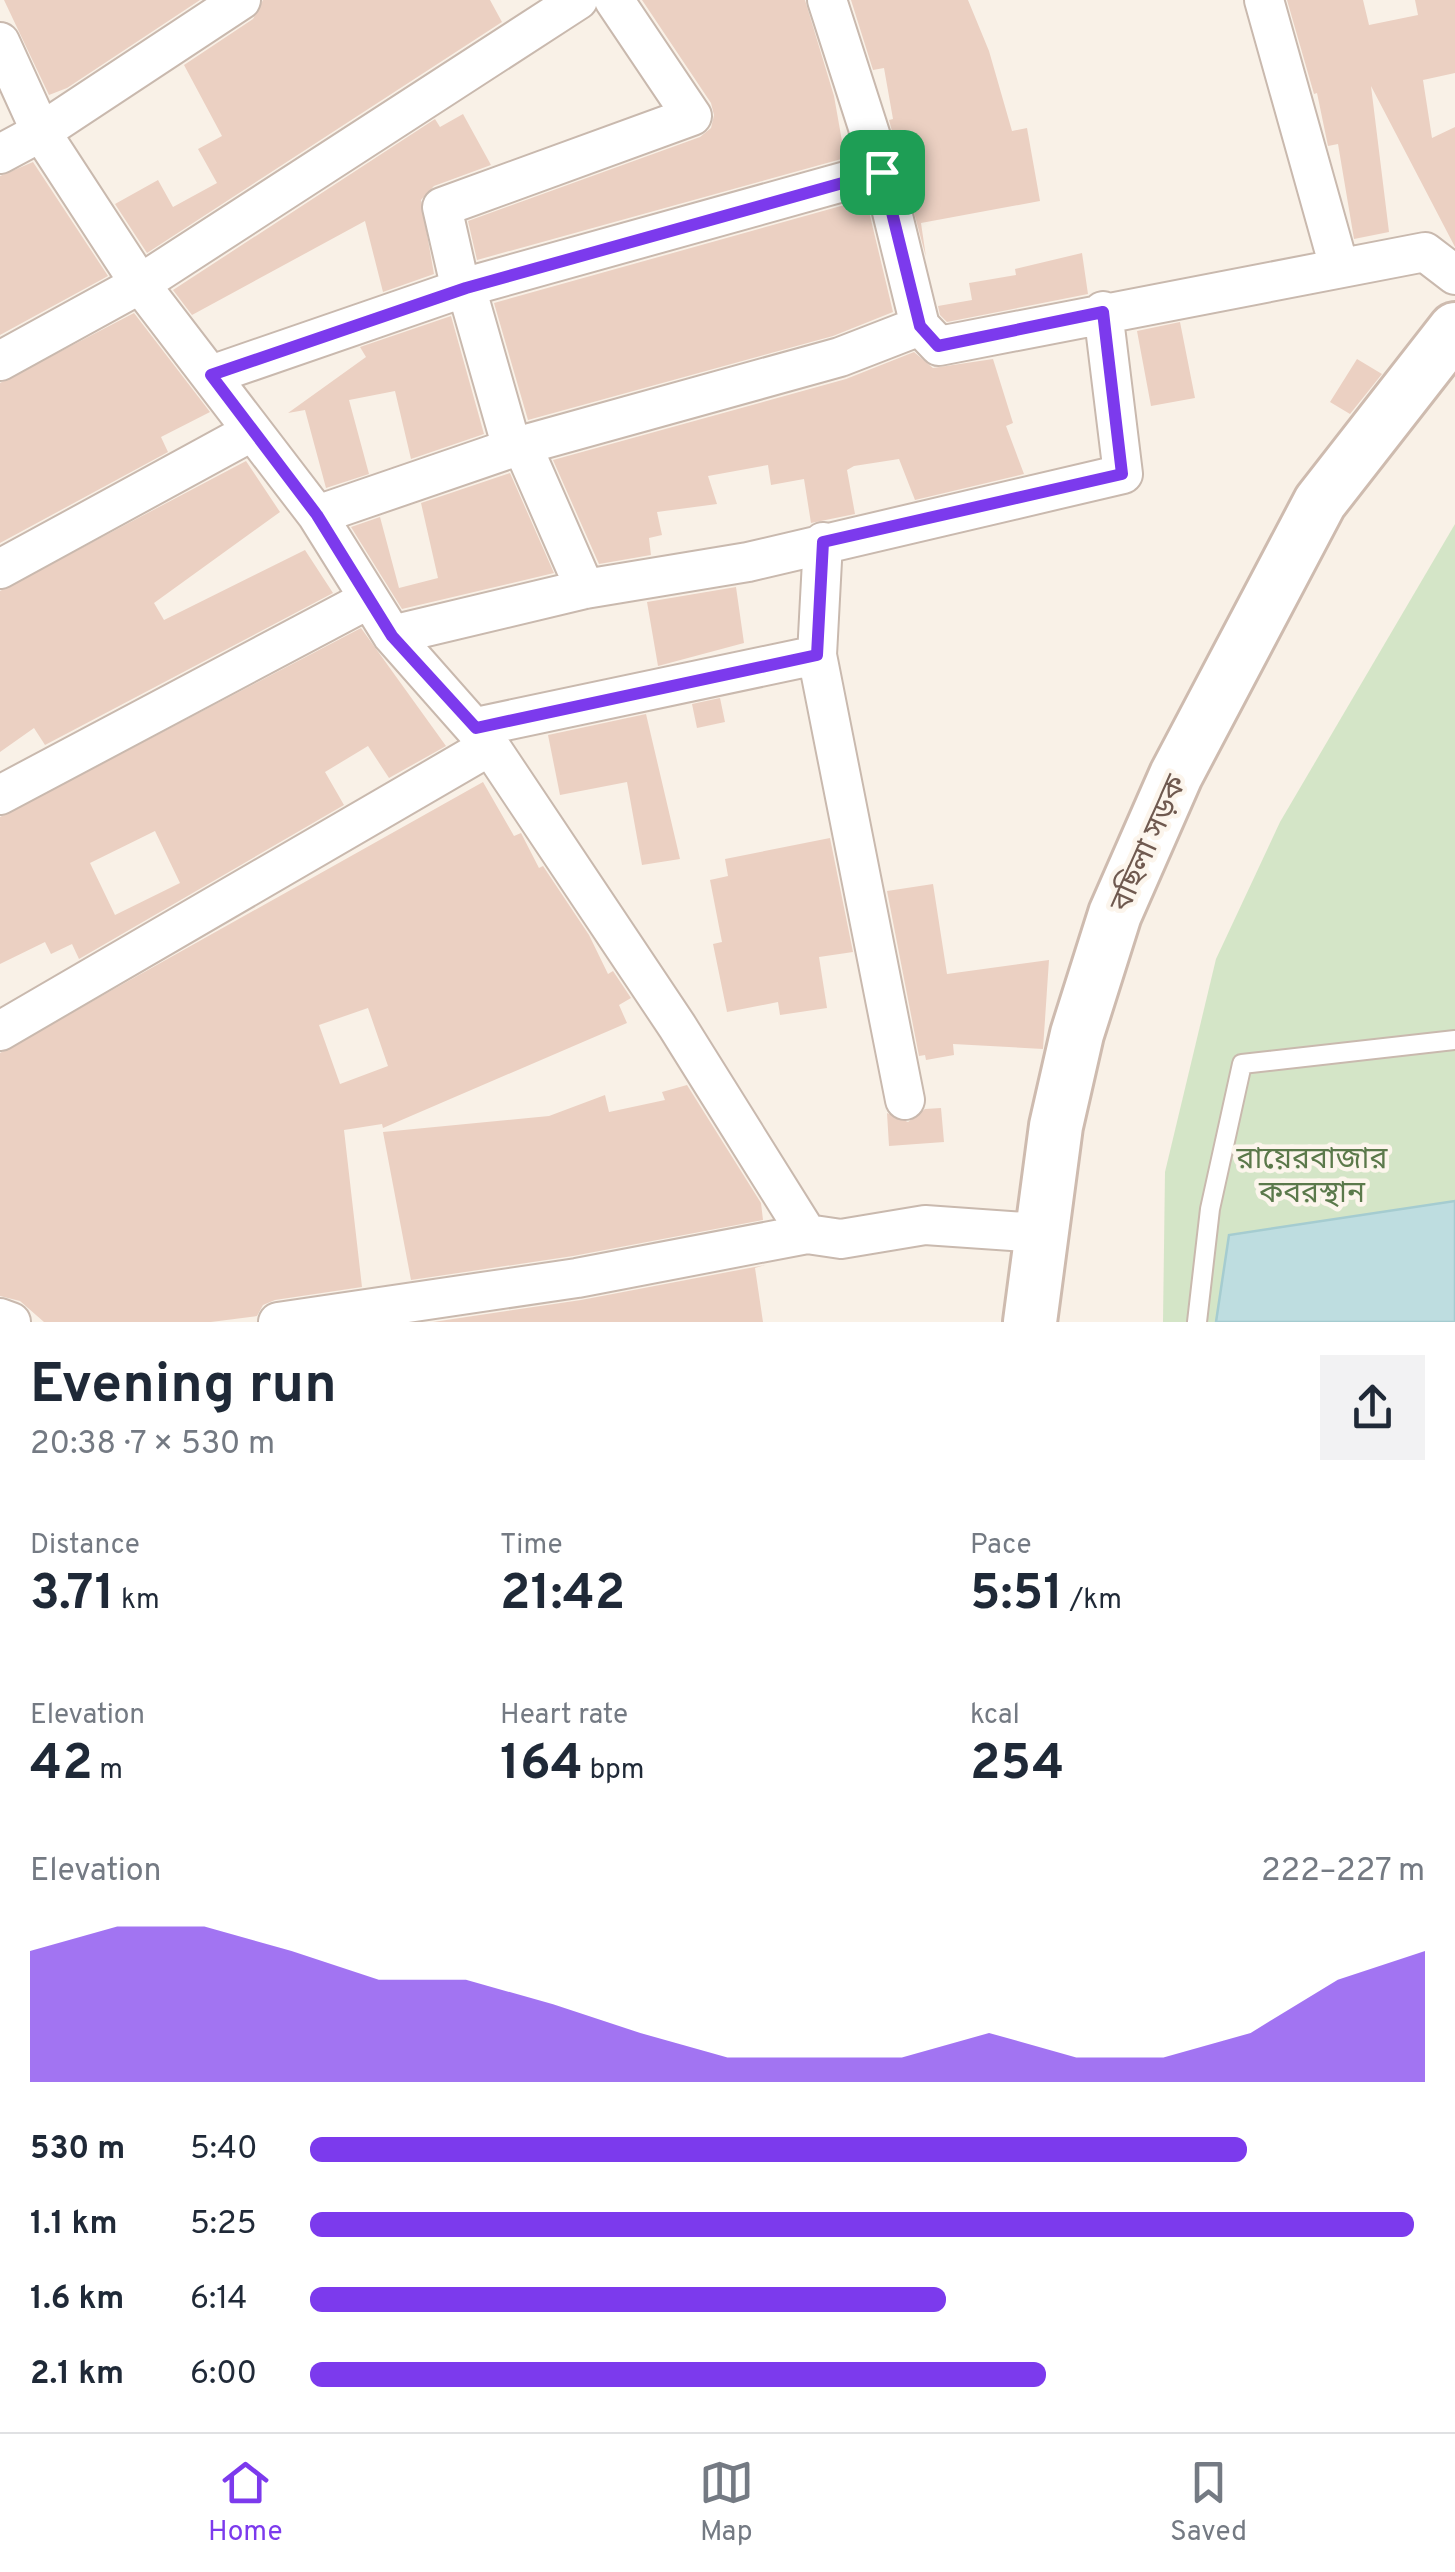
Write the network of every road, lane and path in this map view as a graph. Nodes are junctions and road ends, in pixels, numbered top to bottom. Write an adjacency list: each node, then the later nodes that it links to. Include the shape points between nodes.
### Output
1 (241, 0): 7 (street)
2 (578, 0): 12 (street)
3 (614, 0): 13 (street, via 692,116 442,206)
4 (828, 0): 9 (street)
5 (1264, 0): 10 (street)
6 (0, 42): 7 (street)
7 (41, 132): 8 (street); 12 (street)
8 (0, 154)
9 (882, 172): 13 (street); 16 (street)
10 (1339, 267): 11 (street, via 1425,252); 15 (street)
11 (1455, 275)
12 (140, 284): 18 (street); 19 (street)
13 (466, 288): 19 (street); 22 (street)
14 (1455, 294): 20 (main road, বছিলা সড়ক)
15 (1103, 312): 16 (street, via 938,346); 24 (street, via 1122,474)
16 (920, 326): 22 (street, via 840,357)
17 (1455, 330): 20 (main road, বছিলা সড়ক)
18 (0, 361)
19 (211, 375): 21 (street)
20 (1388, 410): 35 (main road, বছিলা সড়ক, via 1320,502 1176,776 1115,914 1077,1034)
21 (251, 432): 23 (street); 25 (street)
22 (517, 446): 23 (street); 26 (street)
23 (317, 515): 27 (street)
24 (823, 542): 26 (street, via 748,562); 29 (street)
25 (0, 569)
26 (585, 589): 28 (street)
27 (369, 598): 28 (street); 31 (street)
28 (392, 636): 30 (street)
29 (817, 655): 30 (street); 34 (street)
30 (483, 737): 32 (street); 36 (street)
31 (0, 795)
32 (0, 1031)
33 (1455, 1040): 41 (lane, via 1242,1064 1210,1208)
34 (905, 1100)
35 (1038, 1232): 36 (street, via 926,1225 841,1239); 40 (main road, বছিলা সড়ক)
36 (807, 1234): 39 (street, via 577,1278)
37 (0, 1318): 38 (street)
38 (11, 1322)
39 (278, 1322)
40 (1030, 1322)
41 (1197, 1322)

